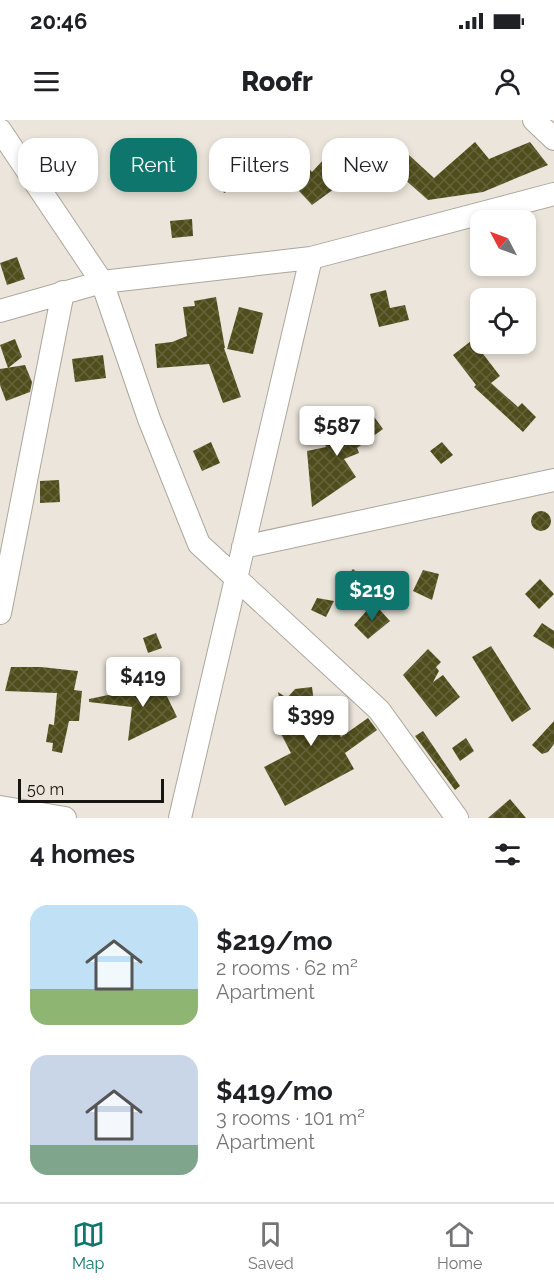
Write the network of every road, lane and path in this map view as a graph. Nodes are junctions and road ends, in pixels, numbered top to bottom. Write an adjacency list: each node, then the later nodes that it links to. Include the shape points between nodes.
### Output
1 (534, 120): 3 (street)
2 (0, 130): 6 (street)
3 (554, 139)
4 (554, 194): 5 (street)
5 (311, 258): 6 (street); 10 (street)
6 (102, 282): 7 (street); 11 (street, via 149,419 200,544)
7 (63, 292): 8 (street); 12 (street)
8 (0, 311)
9 (554, 480): 10 (street)
10 (243, 547): 11 (street)
11 (236, 578): 15 (street); 16 (street, via 379,710)
12 (0, 613)
13 (0, 807): 14 (street)
14 (65, 818)
15 (180, 818)
16 (456, 818)

